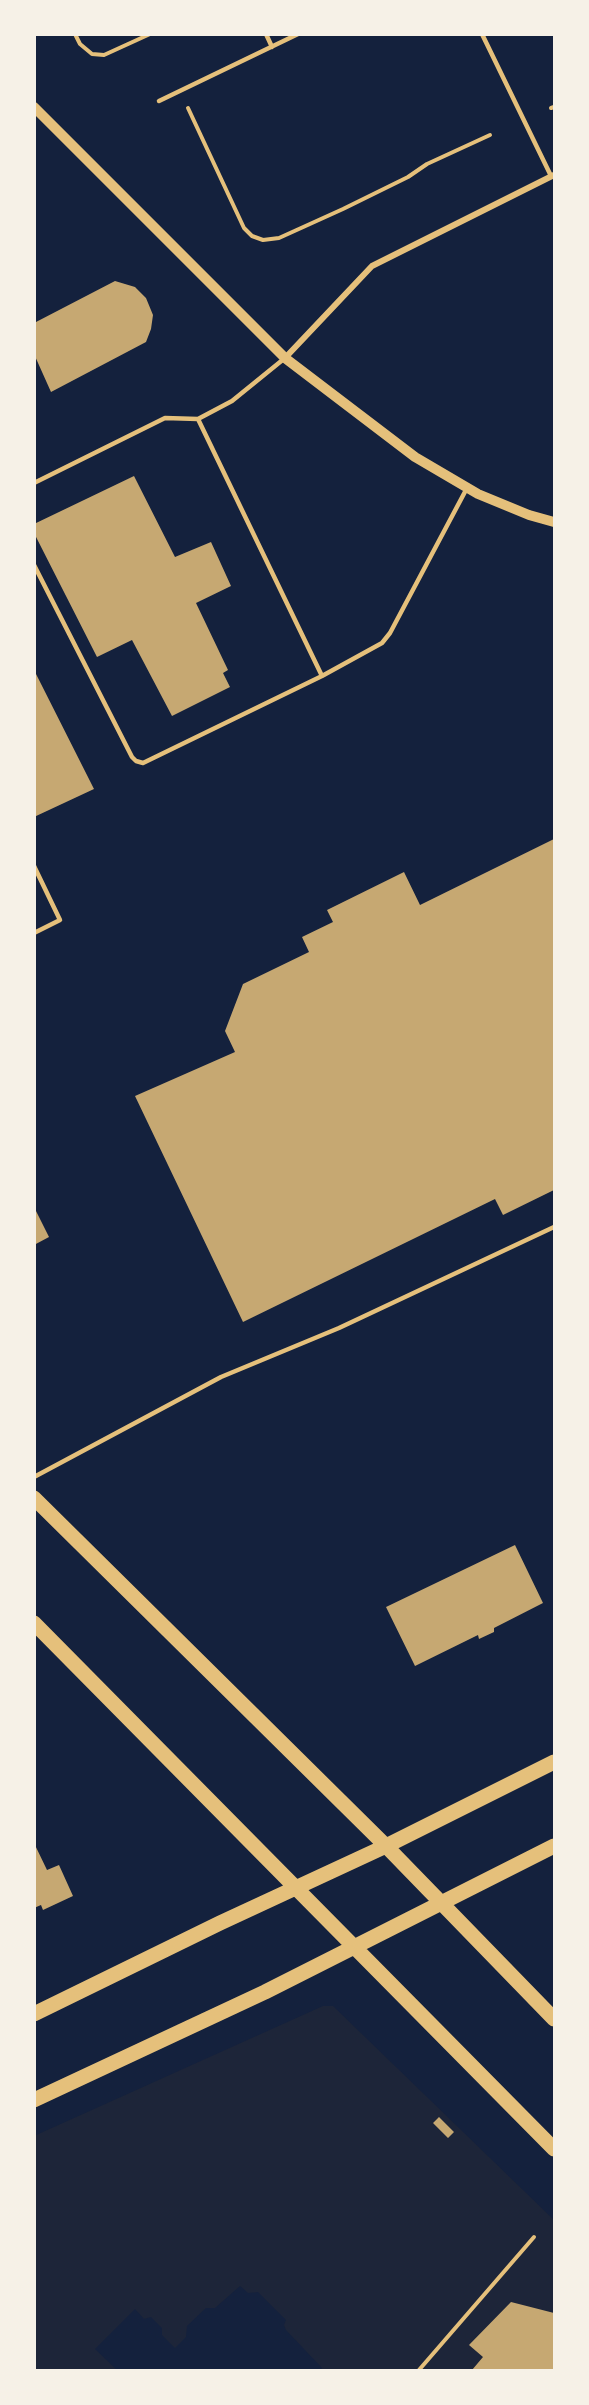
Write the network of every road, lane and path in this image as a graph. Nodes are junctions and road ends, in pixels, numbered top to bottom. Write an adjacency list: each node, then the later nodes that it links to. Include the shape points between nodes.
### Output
1 (75, 34): 2 (path, via 92,54 104,56)
2 (150, 34)
3 (266, 34): 6 (lane)
4 (298, 34): 6 (lane)
5 (482, 34): 11 (lane)
6 (272, 47): 7 (lane)
7 (180, 91): 8 (lane); 10 (path, via 244,228 263,240 279,238 343,209)
8 (159, 101)
9 (34, 107): 12 (street)
10 (490, 135)
11 (553, 175): 12 (street, via 372,267)
12 (285, 358): 13 (lane, via 232,401); 15 (street, via 415,457)
13 (198, 419): 14 (lane, via 165,418); 18 (lane)
14 (34, 483)
15 (467, 488): 16 (street); 18 (lane, via 390,633 374,649)
16 (555, 522)
17 (34, 565): 18 (lane, via 136,761 143,763)
18 (322, 676)
19 (34, 866): 20 (lane, via 60,920)
20 (34, 933)
21 (555, 1227): 22 (lane, via 339,1328 220,1377)
22 (34, 1477)
23 (34, 1498): 26 (main road)
24 (34, 1623): 28 (main road)
25 (555, 1761): 26 (main road)
26 (386, 1846): 28 (main road); 29 (main road)
27 (555, 1846): 29 (main road)
28 (296, 1889): 30 (main road); 31 (main road)
29 (443, 1903): 30 (main road); 32 (main road)
30 (353, 1947): 33 (main road); 34 (main road)
31 (34, 2014)
32 (555, 2019)
33 (34, 2100)
34 (555, 2149)
35 (534, 2237): 36 (path)
36 (419, 2370)

